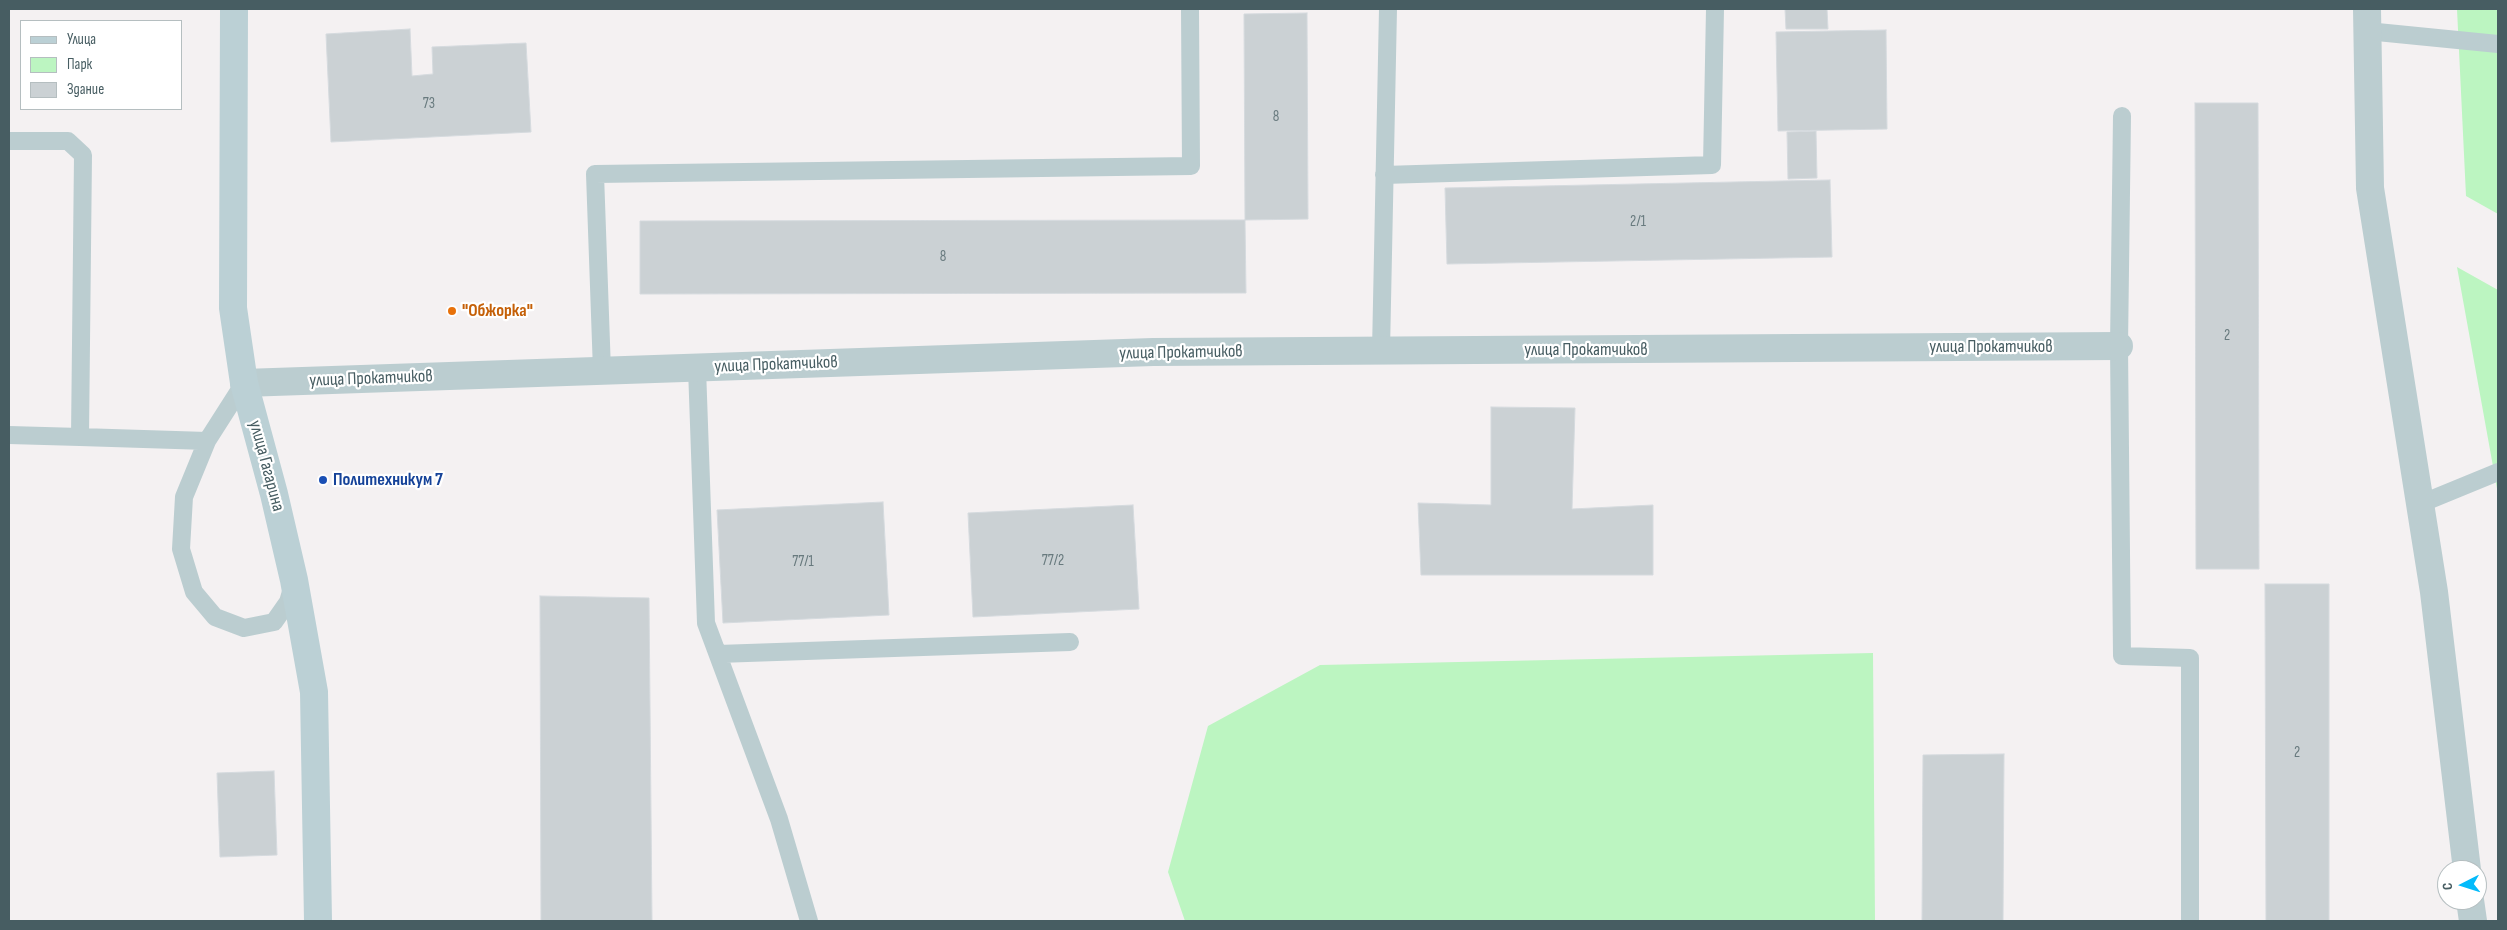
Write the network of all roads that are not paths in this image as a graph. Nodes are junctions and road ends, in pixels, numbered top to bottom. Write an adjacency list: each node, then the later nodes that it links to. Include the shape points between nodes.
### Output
1 (234, 9): 14 (street, улица Гагарина, via 233,308)
2 (1190, 9): 13 (lane, via 1191,166 595,174)
3 (1388, 9): 9 (lane)
4 (1714, 9): 9 (lane, via 1712,165)
5 (2367, 20): 6 (lane); 19 (street, via 2370,188)
6 (2498, 44)
7 (2122, 116): 10 (lane)
8 (9, 141): 16 (lane, via 68,141 83,155)
9 (1384, 175): 11 (lane)
10 (2119, 346): 11 (street, улица Прокатчиков); 26 (lane, via 2122,656 2190,658)
11 (1381, 351): 12 (street, улица Прокатчиков, via 1153,352)
12 (697, 368): 13 (street, улица Прокатчиков); 22 (lane, via 706,624)
13 (602, 371): 14 (street, улица Прокатчиков)
14 (244, 383): 17 (lane); 20 (street, улица Гагарина)
15 (9, 435): 16 (lane)
16 (80, 437): 17 (lane)
17 (207, 441): 20 (lane, via 184,497 181,548 194,592 215,617 244,628 274,622 288,602)
18 (2498, 472): 19 (lane)
19 (2420, 504): 23 (street, via 2434,592)
20 (294, 580): 24 (street, улица Гагарина, via 314,692)
21 (1070, 642): 22 (lane)
22 (718, 654): 25 (lane, via 779,819)
23 (2466, 860)
24 (318, 921)
25 (809, 921)
26 (2190, 921)

